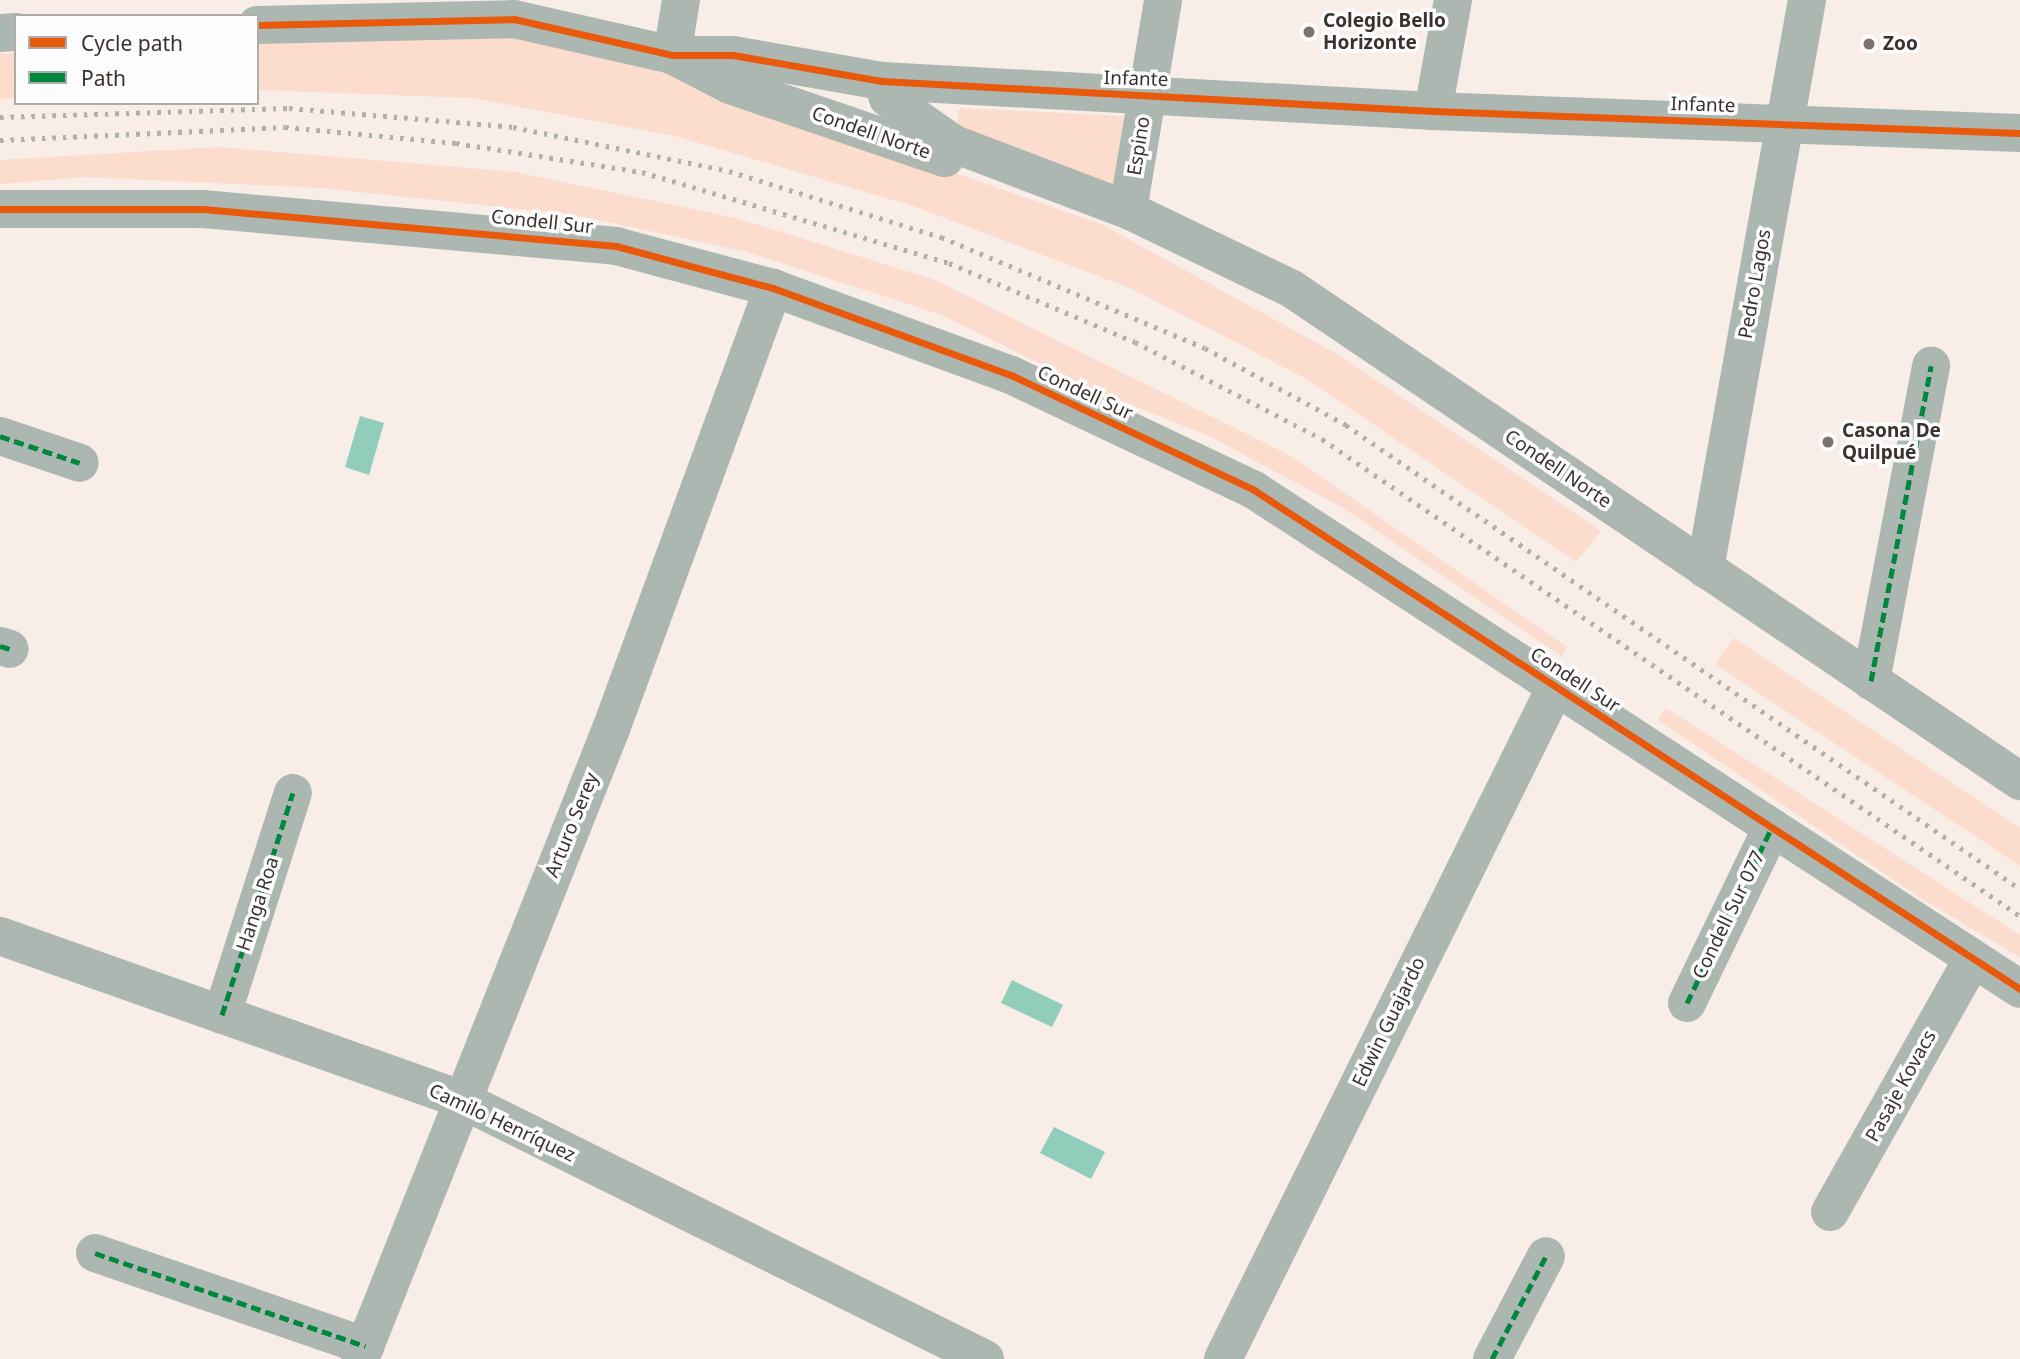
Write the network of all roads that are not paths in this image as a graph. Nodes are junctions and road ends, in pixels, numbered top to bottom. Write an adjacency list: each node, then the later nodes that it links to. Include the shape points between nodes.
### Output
1 (681, 0): 6 (street)
2 (1163, 0): 8 (street, Espino)
3 (1452, 0): 9 (street)
4 (1807, 0): 10 (street, Pedro Lagos)
5 (259, 25): 6 (street, Infante, via 514,19)
6 (672, 55): 7 (street, Infante, via 733,55); 12 (street, Condell Norte, via 730,85 1024,186)
7 (882, 81): 8 (street, Infante); 12 (street, Condell Norte, via 888,98 920,126)
8 (1147, 95): 9 (street, Infante); 14 (street, Espino)
9 (1433, 111): 10 (street, Infante)
10 (1783, 124): 11 (street, Infante); 19 (street, Pedro Lagos)
11 (2020, 133)
12 (1076, 193): 14 (street, Condell Norte)
13 (0, 209): 15 (street, Condell Sur, via 203,209 449,228 616,247)
14 (1128, 210): 19 (street, Condell Norte, via 1293,289)
15 (773, 288): 21 (street, Condell Sur, via 1011,375 1254,490); 30 (street, Arturo Serey, via 611,729)
16 (1931, 366): 20 (street)
17 (0, 436): 18 (street)
18 (80, 463)
19 (1705, 569): 20 (street, Condell Norte)
20 (1871, 681): 22 (street, Condell Norte)
21 (1556, 686): 24 (street, Condell Sur); 36 (street, Edwin Guajardo)
22 (2020, 781)
23 (293, 793): 29 (street, Hanga Roa)
24 (1772, 827): 26 (street, Condell Sur); 28 (street, Condell Sur 077)
25 (0, 936): 29 (street, Camilo Henríquez)
26 (1972, 960): 27 (street, Condell Sur); 31 (street, Pasaje Kovacs)
27 (2020, 989)
28 (1687, 1003)
29 (222, 1016): 30 (street, Camilo Henríquez)
30 (460, 1100): 34 (street, Arturo Serey); 35 (street, Camilo Henríquez)
31 (1830, 1212)
32 (95, 1253): 34 (street)
33 (1546, 1256): 37 (street)
34 (362, 1353)
35 (985, 1359)
36 (1223, 1359)
37 (1492, 1359)

